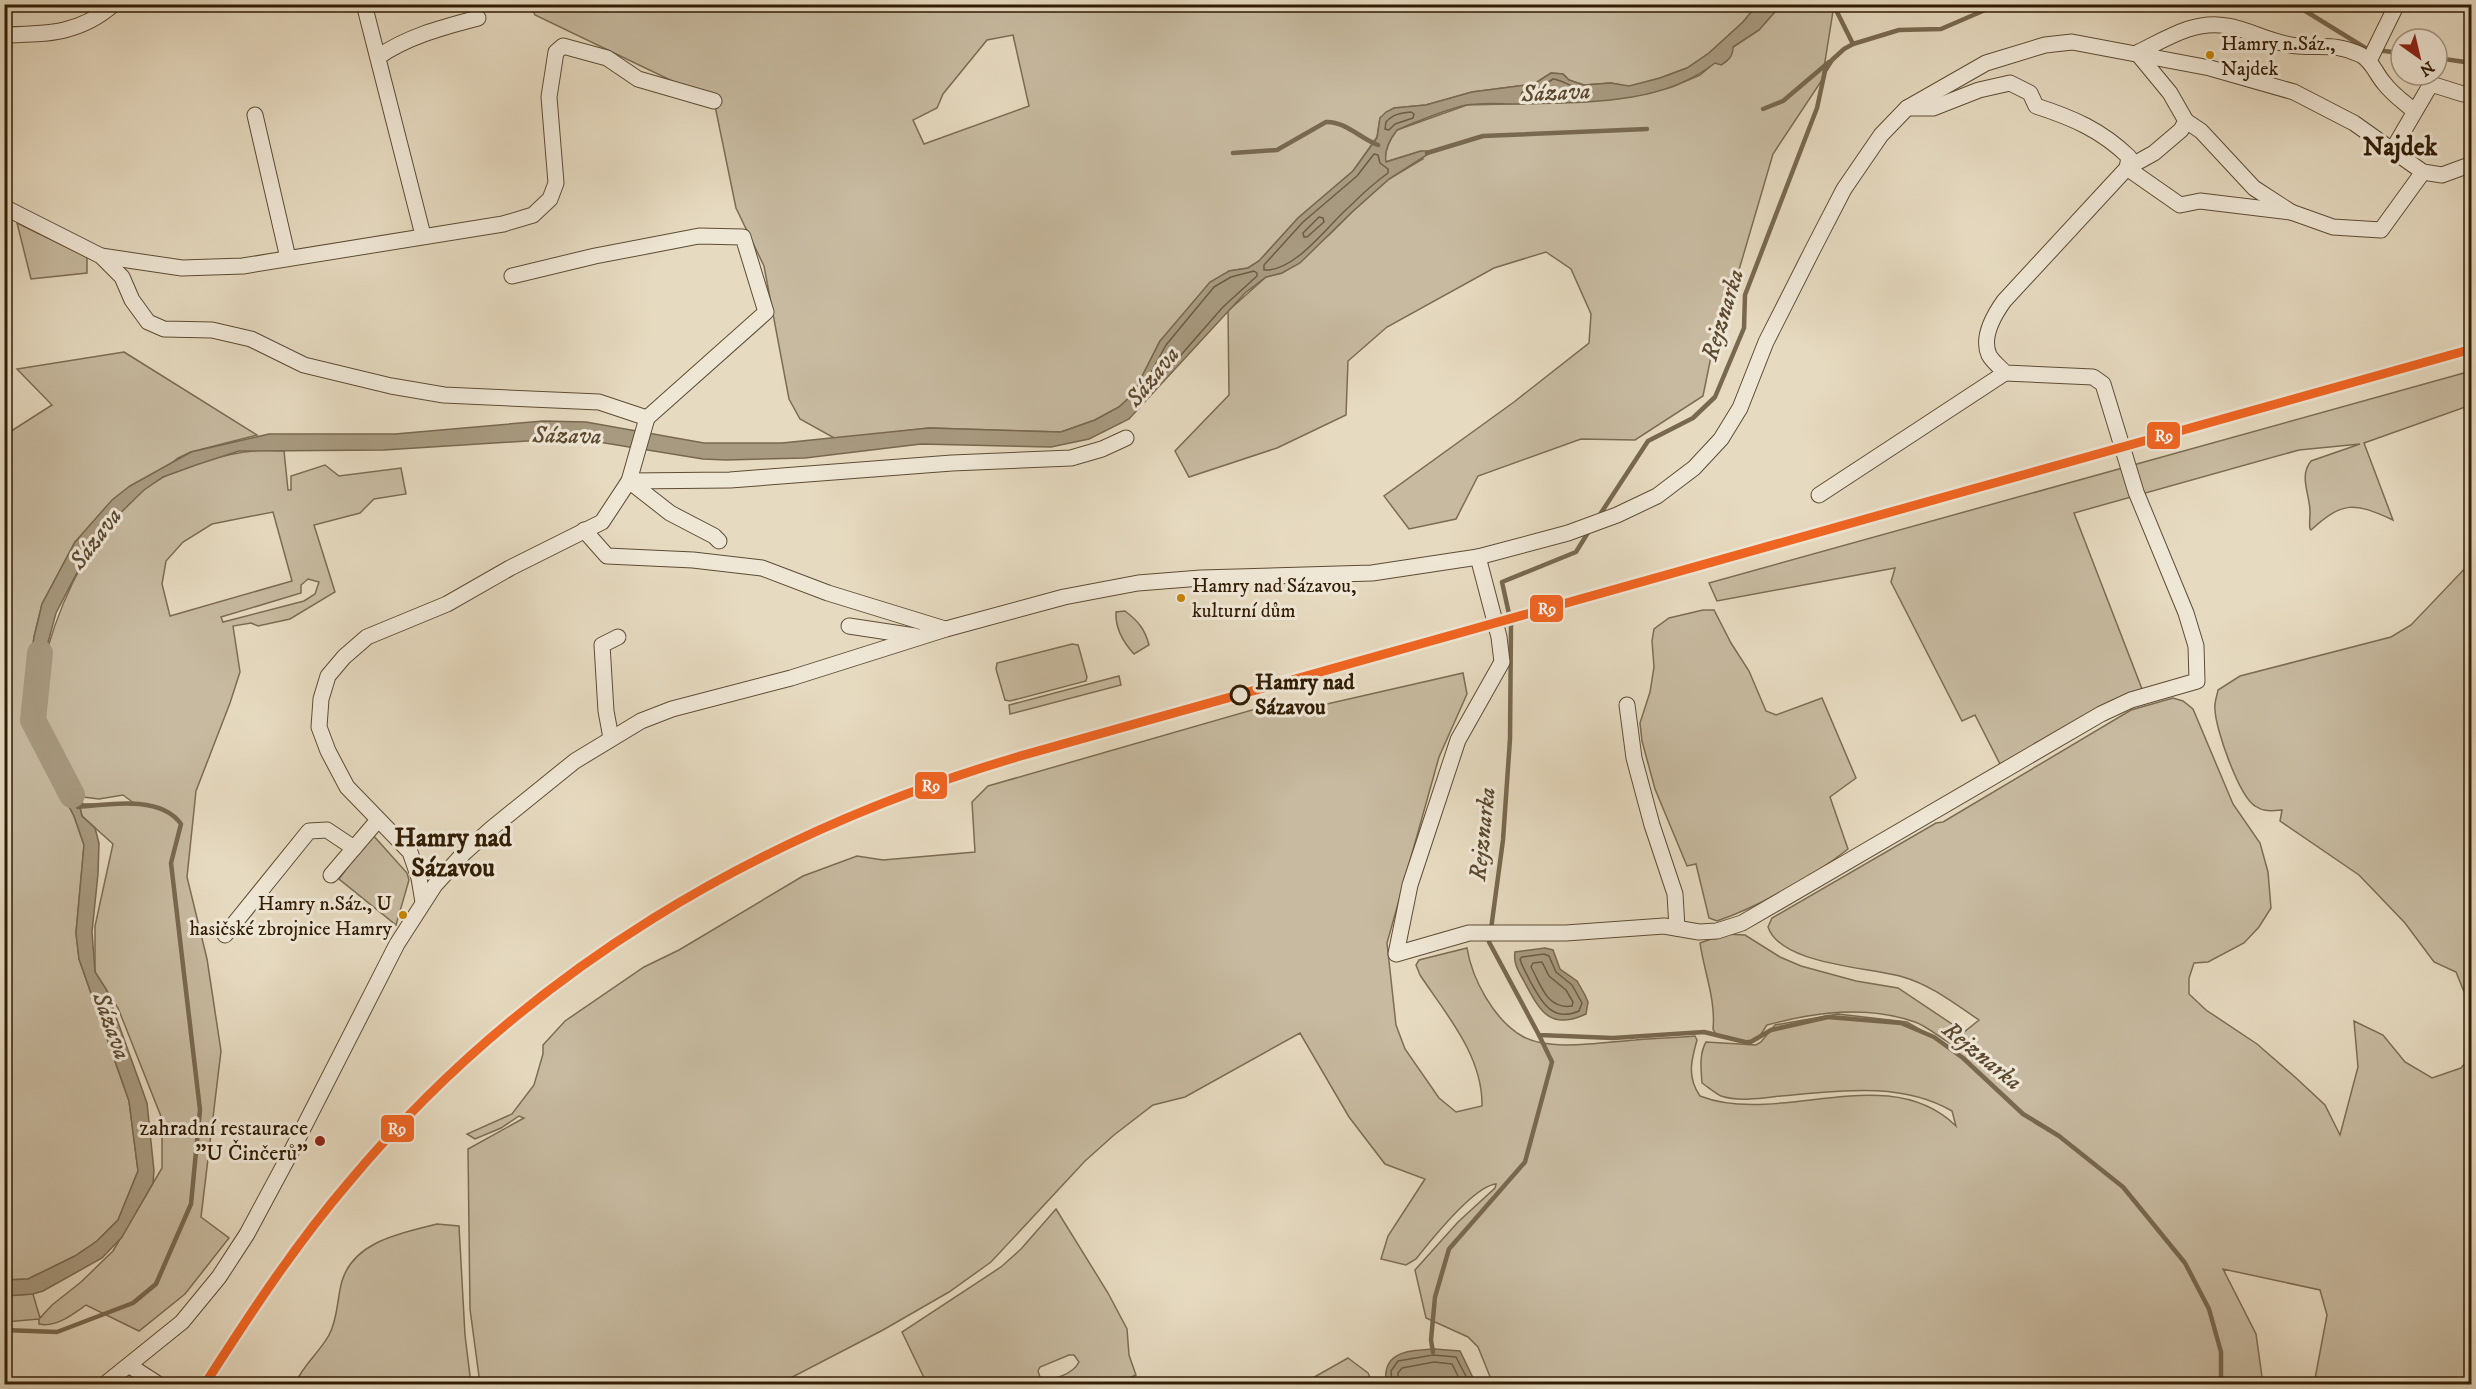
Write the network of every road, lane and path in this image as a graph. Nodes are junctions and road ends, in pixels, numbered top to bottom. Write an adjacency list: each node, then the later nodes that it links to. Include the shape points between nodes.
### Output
1 (114, 4): 5 (street, via 99,18 80,27)
2 (364, 4): 7 (street)
3 (2397, 4): 8 (street)
4 (478, 18): 7 (street, via 433,30)
5 (4, 35)
6 (2137, 53): 8 (street, via 2174,34 2206,24 2228,26 2297,46 2337,46); 11 (street, via 2072,42 2045,45 1986,63); 14 (street, via 2170,93); 15 (street, via 2210,68 2294,92 2354,123)
7 (378, 57): 21 (street)
8 (2369, 61): 12 (street, via 2385,85)
9 (2472, 93): 12 (street, via 2431,84)
10 (714, 101): 21 (street, via 638,79 607,58 563,46 556,52 549,97 556,183 550,199 533,215 503,224)
11 (1907, 108): 17 (street, via 1932,108 2010,83 2030,93 2036,106 2074,118 2114,142 2129,157); 32 (street, via 1881,135 1844,189 1766,342 1740,408 1721,439 1694,468 1657,496 1617,515)
12 (2414, 111): 15 (street)
13 (255, 115): 23 (street)
14 (2186, 121): 17 (street, via 2154,153); 20 (street, via 2201,131 2254,188)
15 (2392, 149): 18 (street)
16 (2472, 164): 18 (street, via 2442,175)
17 (2127, 168): 20 (street, via 2180,205 2200,201); 25 (street, via 2026,275 1993,317 1989,355)
18 (2423, 172): 20 (street, via 2381,230 2333,227)
19 (4, 207): 22 (street)
20 (2291, 212)
21 (423, 235): 23 (street)
22 (101, 256): 23 (street, via 182,268 243,266); 26 (street, via 122,277 148,322 164,329 212,330 250,339 304,365 401,388 444,395 599,402)
23 (288, 258)
24 (512, 276): 26 (street, via 699,236 742,237 766,312)
25 (2005, 373): 29 (street); 43 (street, via 2093,377 2103,384 2136,492 2186,613 2196,646 2197,681 2131,700 2102,714 1742,922 1717,931)
26 (647, 422): 28 (street)
27 (1126, 438): 28 (street, via 1071,458 730,480)
28 (629, 481): 30 (street, via 602,522); 31 (street, via 670,513)
29 (1819, 495)
30 (584, 530): 34 (street, via 607,556 762,568); 39 (street, via 447,604 367,637 328,676 319,727 347,787)
31 (718, 541)
32 (1478, 557): 34 (street, via 1372,573 1201,578 1121,585); 43 (street, via 1502,662 1458,740 1410,885 1396,954 1469,933)
33 (849, 626): 36 (street)
34 (946, 629): 36 (street)
35 (618, 637): 38 (street, via 602,645)
36 (921, 637): 38 (street, via 791,678 672,709)
37 (1627, 705): 43 (street, via 1634,758 1675,894)
38 (611, 738): 42 (street, via 575,761 492,828 449,869)
39 (378, 820): 40 (street); 42 (street, via 410,852)
40 (354, 848): 41 (street); 44 (street, via 327,830 309,831)
41 (331, 875)
42 (423, 902): 45 (street, via 397,944 247,1234 219,1277 182,1322)
43 (1677, 928)
44 (225, 935)
45 (130, 1366): 46 (street); 47 (street)
46 (105, 1384)
47 (158, 1384)

